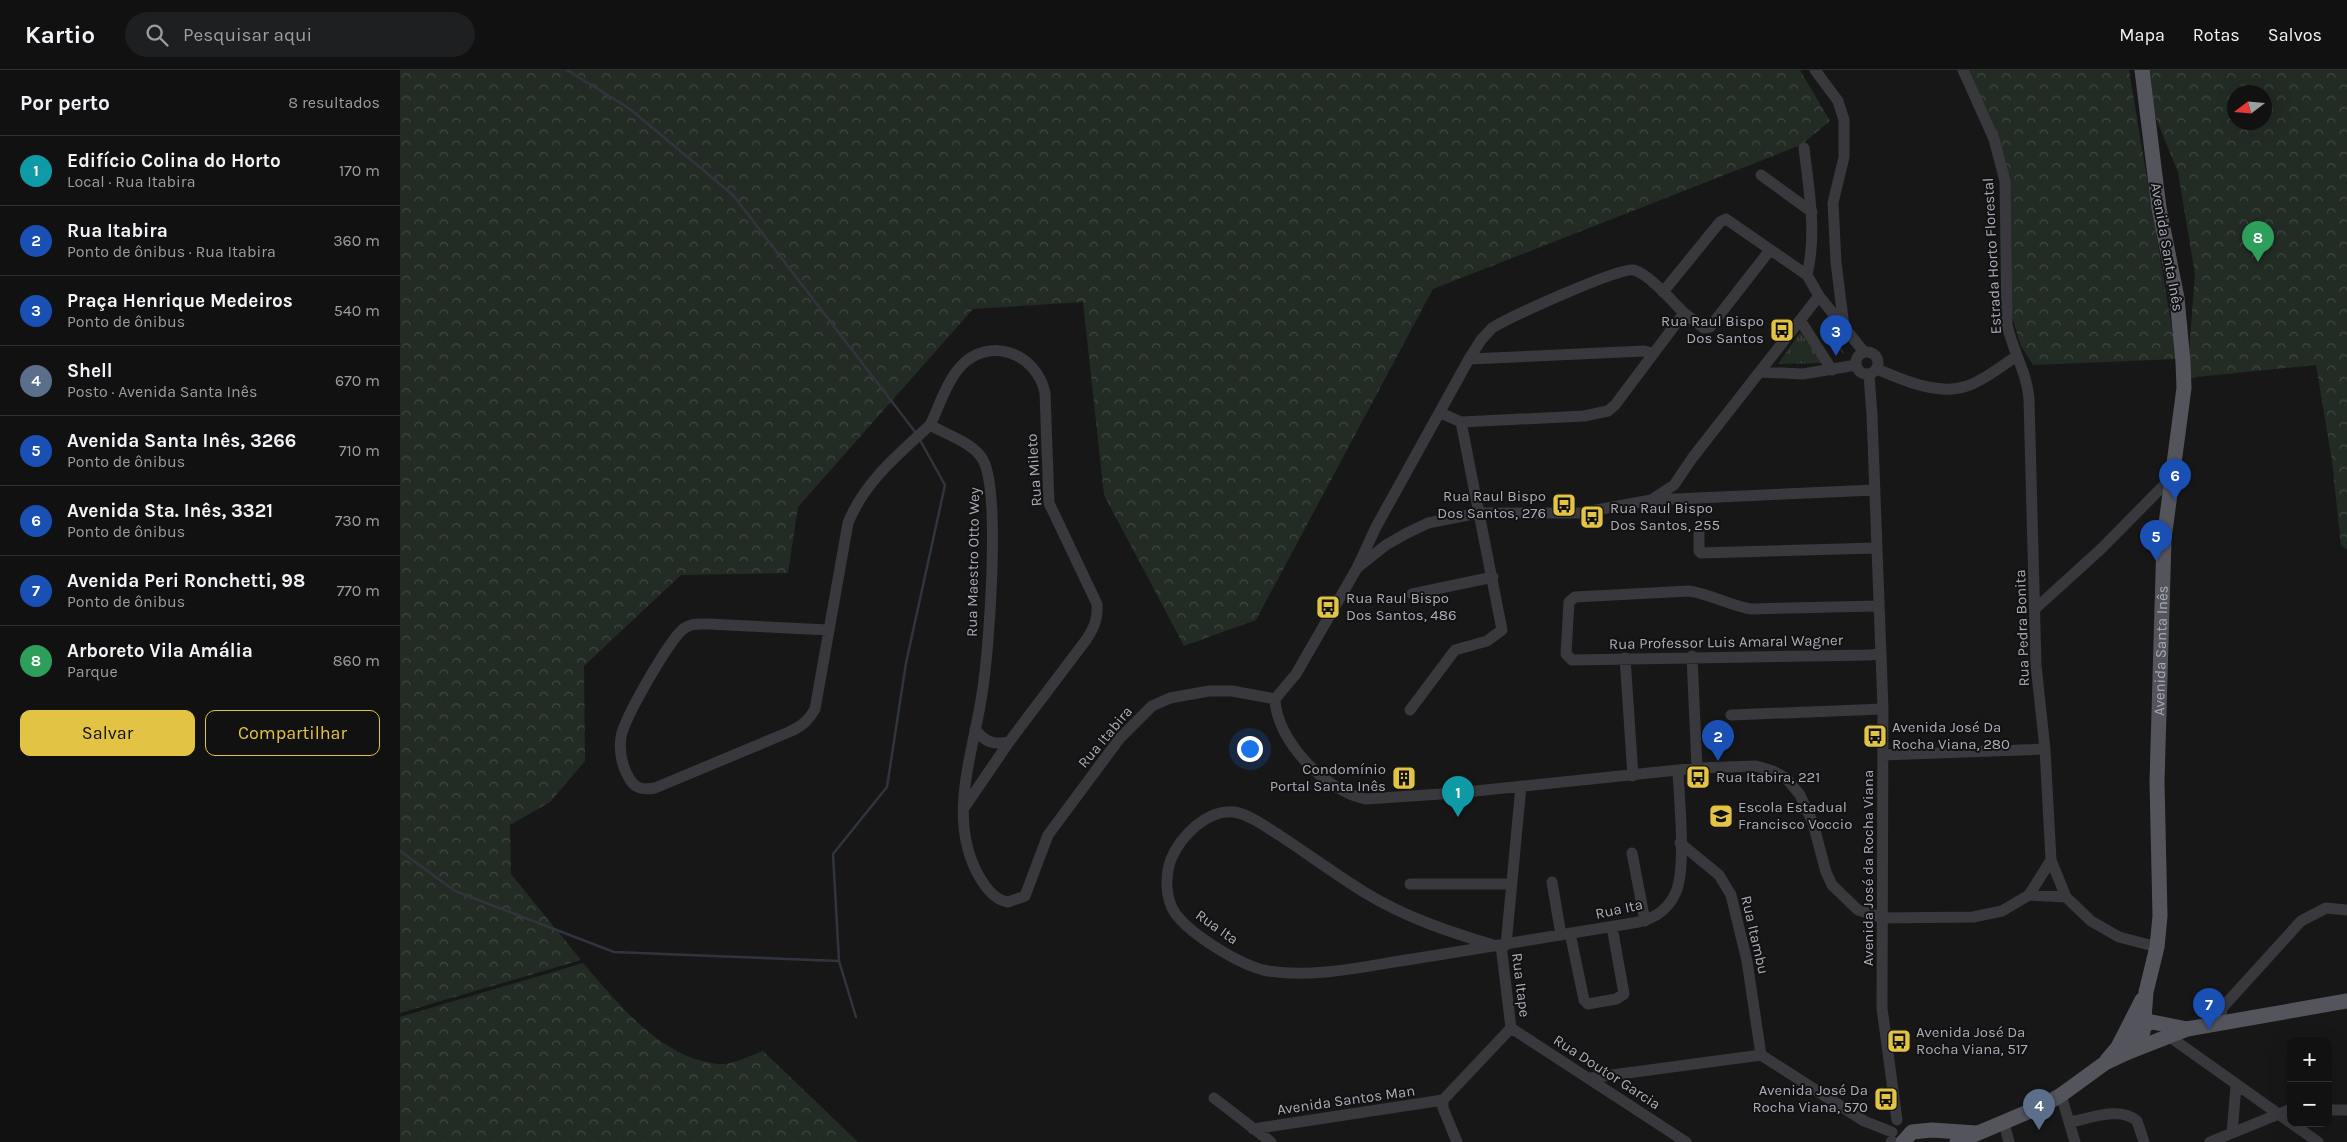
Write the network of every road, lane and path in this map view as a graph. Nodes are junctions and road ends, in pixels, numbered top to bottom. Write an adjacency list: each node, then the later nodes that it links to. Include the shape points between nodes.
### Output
1 (1815, 70): 13 (street, via 1838,101 1844,120 1845,152 1832,213)
2 (1963, 70): 16 (street, Estrada Horto Florestal, via 1994,139 2005,181 2008,324)
3 (2142, 70): 25 (main road, Avenida Santa Inês, via 2184,362 2184,388)
4 (1804, 148): 6 (street)
5 (1761, 175): 6 (street)
6 (1812, 212): 8 (street, via 1813,252)
7 (1770, 250): 8 (street); 9 (street, via 1726,219 1720,222); 11 (street, via 1710,328 1704,328)
8 (1808, 276): 10 (street)
9 (1663, 292): 11 (street); 17 (street, via 1635,270 1618,273 1500,323 1486,333)
10 (1819, 296): 12 (street); 13 (street)
11 (1684, 313): 15 (street)
12 (1800, 320): 19 (street); 20 (street)
13 (1844, 327): 14 (street)
14 (1864, 352): 18 (street, via 1857,357); 21 (street, via 1876,357)
15 (1653, 353): 17 (street); 23 (street, via 1608,411 1584,416)
16 (2017, 356): 21 (street, via 1978,381 1958,388 1928,386); 35 (street, Rua Pedra Bonita, via 2026,378 2029,399)
17 (1470, 359): 22 (street)
18 (1856, 365): 19 (street); 21 (street, via 1862,374)
19 (1832, 370): 20 (street, via 1803,374)
20 (1760, 372): 27 (street, via 1674,485)
21 (1873, 372): 26 (street, Avenida José da Rocha Viana)
22 (1441, 414): 23 (street); 31 (street, via 1376,526)
23 (1460, 422): 28 (street)
24 (930, 425): 36 (street, via 883,469 864,490 854,508 848,522); 44 (street, Rua Maestro Otto Wey, via 976,450 987,468 990,483 989,621 982,695); 45 (street, Rua Mileto, via 960,366 979,355 1000,352 1022,357 1042,382 1049,502 1052,514 1093,592 1098,616 1086,640)
25 (2172, 477): 35 (street, via 2101,549); 68 (main road, Avenida Santa Inês, via 2162,586 2156,811 2160,916)
26 (1875, 490): 27 (street); 30 (street, Avenida José da Rocha Viana)
27 (1651, 500): 28 (street, via 1580,513)
28 (1478, 513): 31 (street, via 1428,523 1406,533); 32 (street)
29 (1699, 528): 30 (street, via 1701,553)
30 (1876, 548): 34 (street, Avenida José da Rocha Viana)
31 (1357, 568): 40 (street, via 1296,674)
32 (1493, 577): 33 (street); 42 (street, via 1502,630 1487,640 1455,650)
33 (1412, 594)
34 (1878, 606): 37 (street, Avenida José da Rocha Viana); 39 (street, Rua Professor Luis Amaral Wagner, via 1751,609 1734,606 1708,594 1684,590 1572,598 1569,602 1566,654 1572,660)
35 (2036, 608): 46 (street, Rua Pedra Bonita, via 2036,665)
36 (829, 630): 36 (street, via 815,709 802,726 655,788 640,789 632,784 622,760 621,735 663,656 682,630 702,624)
37 (1880, 653): 38 (street, Rua Professor Luis Amaral Wagner); 41 (street, Avenida José da Rocha Viana)
38 (1692, 656): 39 (street, Rua Professor Luis Amaral Wagner); 48 (street)
39 (1625, 658): 50 (street)
40 (1275, 699): 51 (street, via 1281,725 1315,773 1352,797 1372,800); 60 (street, Rua Itabira, via 1232,690 1209,691 1170,698 1152,706 1120,738 1048,835 1025,896 1008,902)
41 (1883, 709): 43 (street); 47 (street, Avenida José da Rocha Viana)
42 (1410, 710)
43 (1732, 715)
44 (974, 729): 45 (street, via 990,742); 52 (street, Rua Maestro Otto Wey)
45 (1009, 742): 52 (street, Rua Mileto)
46 (2045, 749): 47 (street); 55 (street, Rua Pedra Bonita)
47 (1883, 755): 63 (street, Avenida José da Rocha Viana)
48 (1697, 768): 49 (street); 63 (street, via 1756,766 1786,778 1808,809 1832,885 1858,910)
49 (1678, 770): 50 (street); 53 (street, Rua Ita)
50 (1633, 776): 51 (street)
51 (1521, 786): 58 (street, Rua Itape)
52 (963, 810): 60 (street, Rua Maestro Otto Wey, via 970,857 986,887)
53 (1680, 843): 64 (street, Rua Ita, via 1680,873 1675,894 1657,915); 76 (street, Rua Itambu, via 1719,875 1731,895 1747,961)
54 (1632, 854): 64 (street)
55 (2051, 860): 59 (street); 61 (street, Rua Pedra Bonita)
56 (1552, 882): 66 (street)
57 (1410, 884): 58 (street)
58 (1511, 884): 67 (street, Rua Itape)
59 (2029, 894): 61 (street); 63 (street, via 2002,911 1988,915)
60 (995, 896)
61 (2066, 897): 68 (street, via 2090,922 2106,932)
62 (2347, 910): 70 (street, via 2326,908 2301,921 2222,1008)
63 (1883, 918): 86 (street, Avenida José da Rocha Viana, via 1882,1008)
64 (1644, 920): 65 (street, Rua Ita)
65 (1612, 926): 66 (street, Rua Ita); 66 (street, via 1624,994 1616,999 1588,1004)
66 (1566, 934): 67 (street, Rua Ita)
67 (1501, 945): 67 (street, Rua Ita, via 1343,971 1264,970 1234,958 1181,919 1172,908 1168,891 1169,865 1194,827 1212,816 1234,812 1257,822 1362,891 1402,913 1423,923); 72 (street, Rua Itape)
68 (2157, 948): 71 (main road, Avenida Santa Inês)
69 (2347, 1001): 70 (main road)
70 (2220, 1024): 73 (main road)
71 (2140, 1025): 73 (main road, via 2152,1022); 74 (main road); 75 (main road)
72 (1511, 1028): 77 (street, Rua Doutor Garcia); 81 (street)
73 (2187, 1029): 74 (main road)
74 (2170, 1038): 75 (main road); 78 (street)
75 (2122, 1050): 79 (main road)
76 (1761, 1055): 77 (street); 94 (street, via 1864,1121)
77 (1590, 1078): 97 (street, Rua Doutor Garcia)
78 (2236, 1086): 85 (street); 93 (street)
79 (2061, 1095): 88 (street); 89 (main road)
80 (1214, 1098): 91 (street)
81 (1443, 1100): 91 (street, Avenida Santos Man); 96 (street, via 1443,1108)
82 (2287, 1110): 85 (street)
83 (2332, 1110): 84 (street)
84 (2347, 1110)
85 (2277, 1113): 87 (street); 93 (street)
86 (1897, 1120): 94 (street); 94 (street)
87 (2287, 1120)
88 (2070, 1122): 100 (street); 101 (street, via 2126,1114 2137,1120)
89 (2004, 1123): 92 (main road); 99 (street)
90 (2297, 1127): 103 (street)
91 (1252, 1129): 95 (street)
92 (1976, 1133): 94 (main road, via 1932,1130); 98 (main road)
93 (2232, 1133): 102 (street)
94 (1904, 1138)
95 (1271, 1142)
96 (1457, 1142)
97 (1686, 1142)
98 (1957, 1142)
99 (2009, 1142)
100 (2076, 1142)
101 (2144, 1142)
102 (2210, 1142)
103 (2318, 1142)

